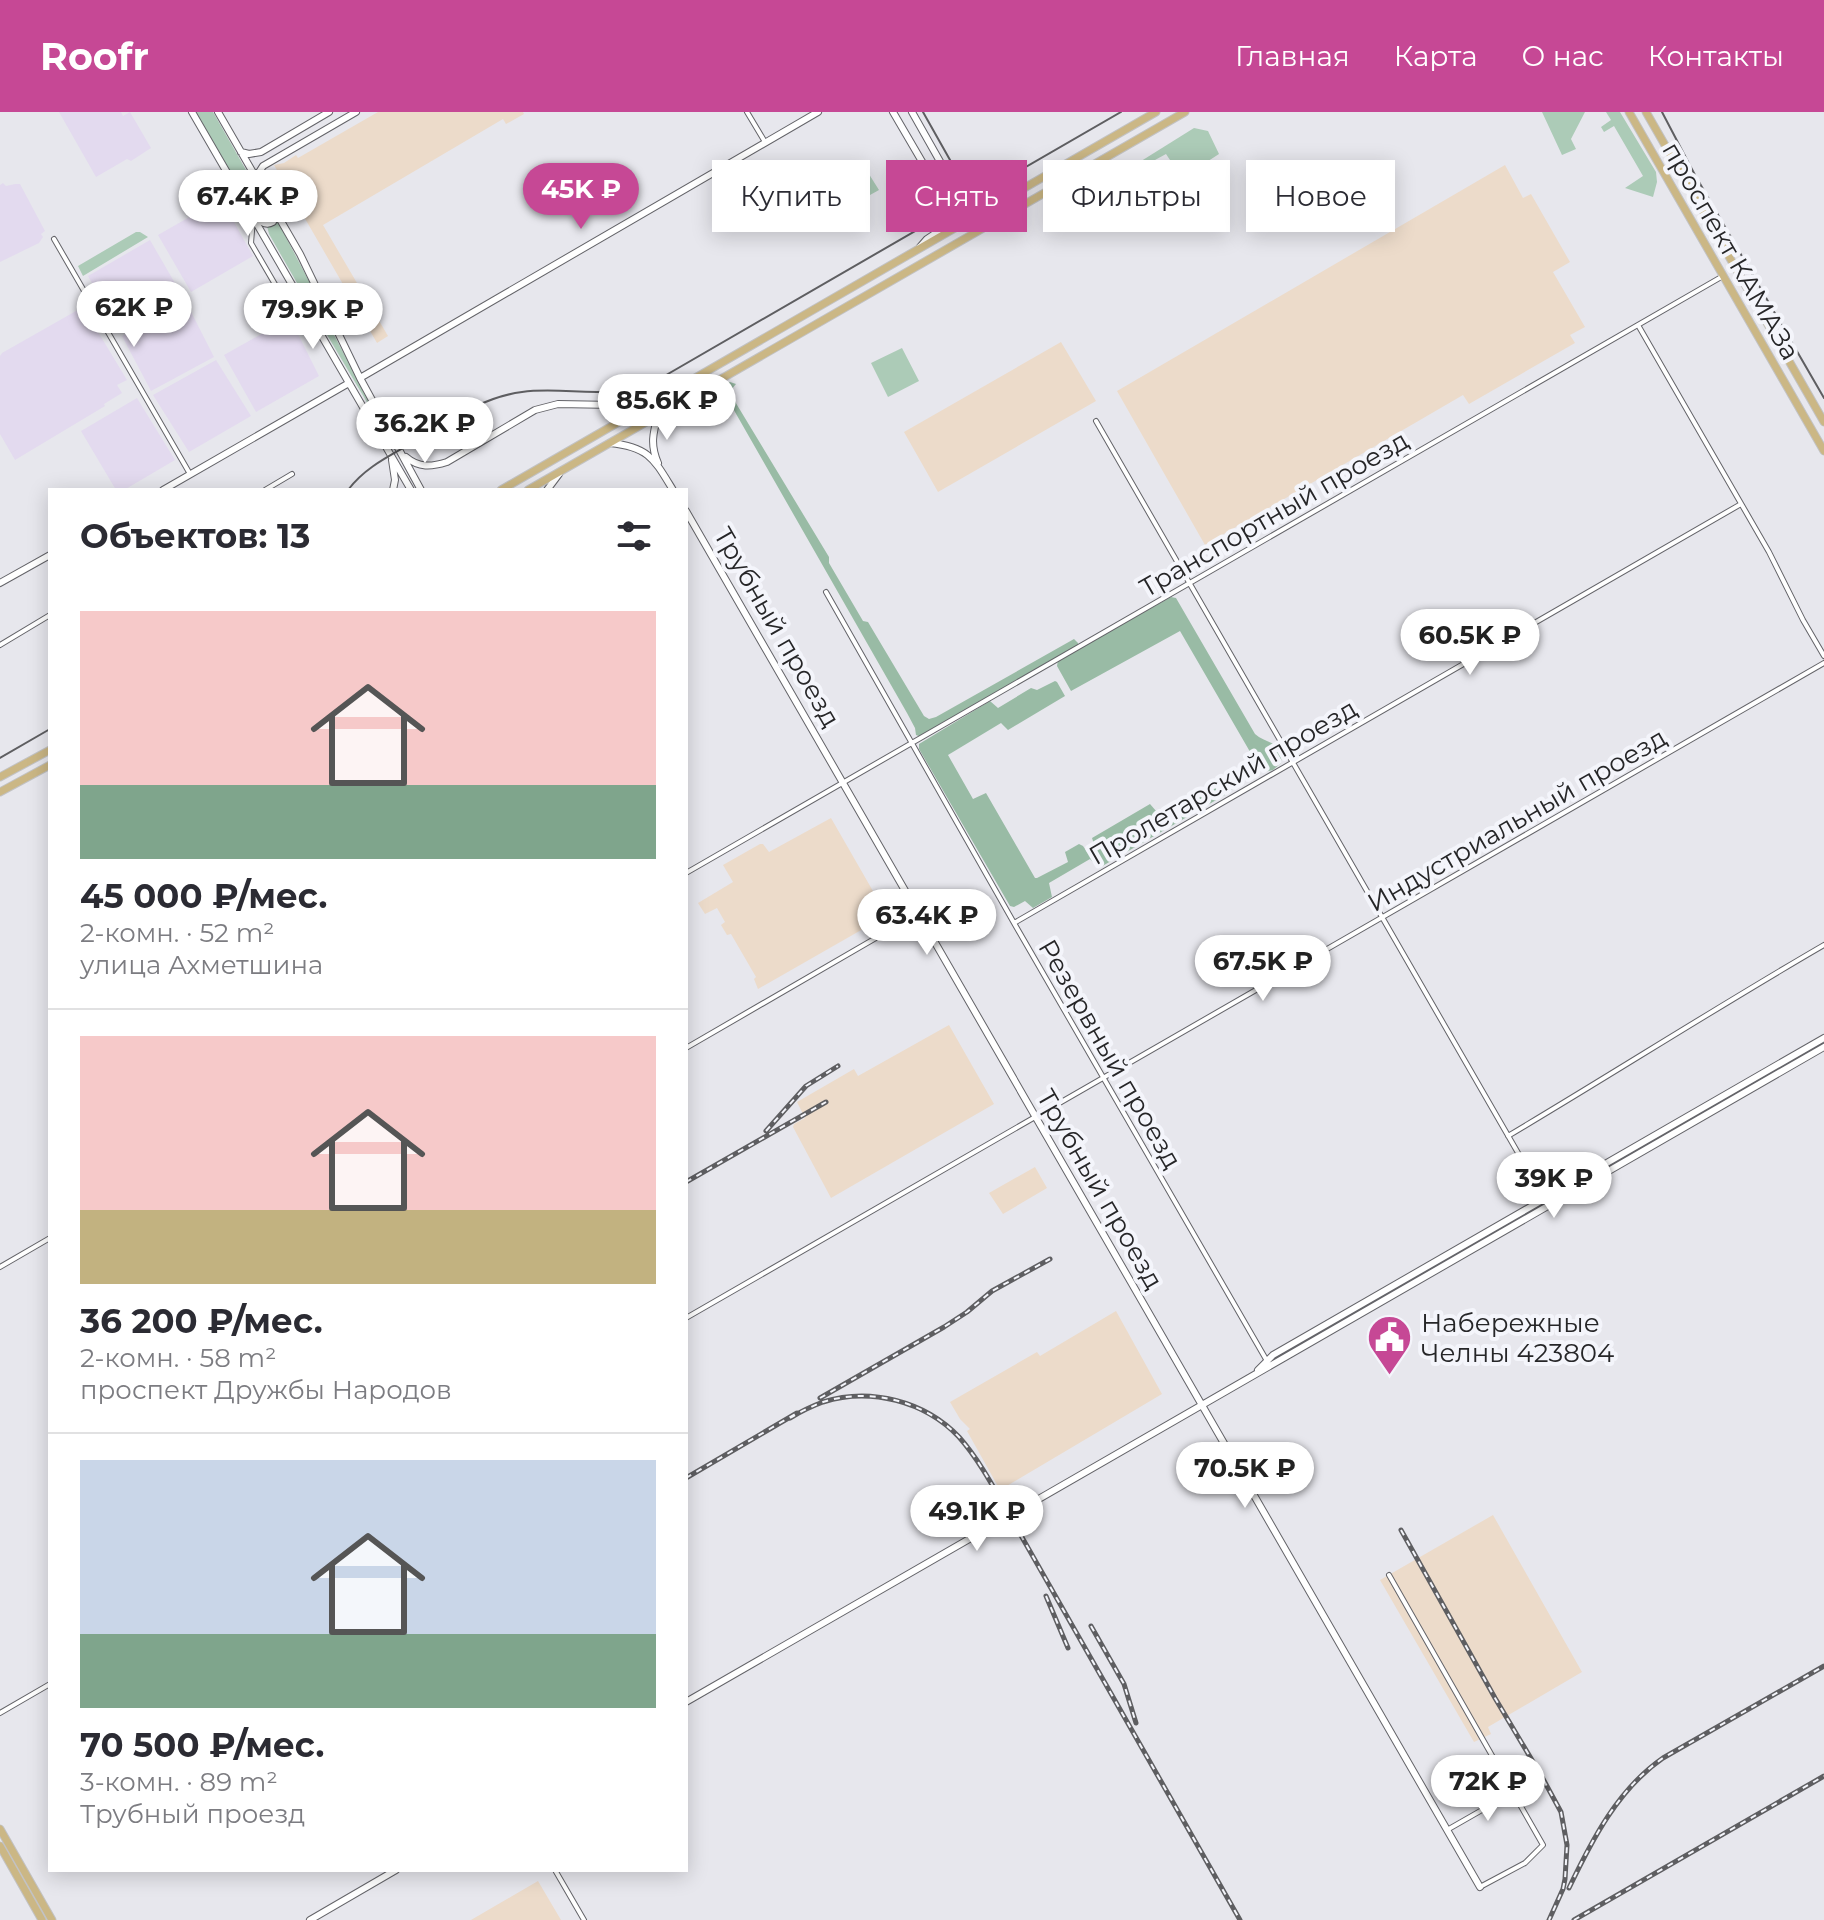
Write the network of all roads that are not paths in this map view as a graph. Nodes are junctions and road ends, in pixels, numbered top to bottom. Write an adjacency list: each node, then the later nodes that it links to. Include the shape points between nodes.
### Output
1 (192, 112): 30 (street)
2 (221, 112): 20 (street)
3 (329, 112): 13 (street)
4 (356, 112): 15 (street)
5 (747, 112): 17 (street)
6 (818, 112): 17 (street)
7 (893, 112): 16 (street)
8 (912, 112): 14 (street)
9 (1156, 112): 18 (main road)
10 (1185, 112): 26 (main road)
11 (1629, 112): 21 (main road, проспект КАМАЗа)
12 (1646, 112): 19 (main road, проспект КАМАЗа)
13 (318, 118): 15 (street, via 313,130); 20 (street, via 263,151)
14 (920, 127): 16 (street, via 918,140); 23 (street)
15 (325, 130): 27 (street, via 263,166)
16 (907, 135): 22 (street)
17 (765, 142): 44 (street)
18 (1092, 149): 24 (main road); 25 (main road)
19 (1667, 150): 21 (main road, via 1656,148); 45 (main road, проспект КАМАЗа)
20 (241, 152): 27 (street)
21 (1654, 158): 35 (main road, проспект КАМАЗа)
22 (921, 160)
23 (939, 160)
24 (1072, 160)
25 (1086, 160)
26 (1101, 160)
27 (256, 177): 29 (street)
28 (1043, 193): 39 (main road)
29 (273, 208): 30 (street, via 269,224); 36 (street)
30 (253, 216): 37 (street); 42 (street, via 251,243 258,256 294,317)
31 (938, 232): 34 (street)
32 (949, 232): 34 (main road)
33 (54, 239): 61 (street)
34 (918, 250): 38 (main road)
35 (1723, 276): 40 (street, Транспортный проезд); 47 (main road, проспект КАМАЗа)
36 (319, 295): 37 (street, via 307,289); 44 (street)
37 (303, 304): 42 (street)
38 (814, 310): 39 (main road, via 808,321); 41 (main road)
39 (821, 321): 43 (main road)
40 (1638, 325): 73 (street); 77 (street, Транспортный проезд)
41 (777, 331): 43 (main road, via 792,331); 48 (main road)
42 (321, 334): 46 (street)
43 (784, 343): 49 (main road)
44 (360, 378): 51 (street)
45 (1799, 378): 47 (main road, via 1801,395); 52 (main road, проспект КАМАЗа)
46 (349, 383): 53 (street); 61 (street)
47 (1785, 384): 56 (main road, проспект КАМАЗа)
48 (667, 394): 57 (street, via 636,403 558,404 535,410 434,466 421,466); 58 (main road)
49 (658, 415): 54 (main road); 60 (street, via 652,441)
50 (1096, 421): 77 (street)
51 (384, 422): 53 (street, via 382,428); 57 (street)
52 (1824, 422)
53 (374, 427): 55 (street)
54 (609, 443): 59 (main road); 60 (street, via 637,448)
55 (388, 449): 66 (street); 67 (street)
56 (1824, 451)
57 (402, 453): 68 (street)
58 (536, 470): 63 (main road, via 546,472); 69 (main road)
59 (564, 470): 63 (main road); 71 (street)
60 (661, 470): 72 (street)
61 (190, 474): 64 (street)
62 (292, 474): 65 (street)
63 (543, 482): 70 (main road)
64 (166, 488)
65 (268, 488)
66 (393, 488)
67 (410, 488)
68 (420, 488)
69 (504, 488)
70 (532, 488)
71 (549, 488)
72 (672, 488)
73 (1741, 504): 81 (street); 86 (street, Пролетарский проезд)
74 (688, 514): 89 (street, Трубный проезд)
75 (48, 556): 76 (street)
76 (0, 583)
77 (1189, 583): 83 (street, Транспортный проезд); 86 (street)
78 (826, 592): 83 (street, Резервный проезд)
79 (48, 616): 80 (street)
80 (0, 645)
81 (1824, 656)
82 (1824, 663): 93 (street, Индустриальный проезд)
83 (912, 743): 89 (street, Транспортный проезд); 94 (street, Резервный проезд)
84 (48, 751): 85 (main road)
85 (37, 757): 87 (main road, via 29,771); 88 (main road)
86 (1294, 762): 93 (street); 94 (street, Пролетарский проезд)
87 (47, 767): 90 (main road)
88 (0, 779): 90 (main road, via 6,782)
89 (844, 782): 91 (street, Транспортный проезд); 92 (street, Трубный проезд)
90 (1, 792)
91 (688, 872)
92 (919, 913): 97 (street); 100 (street, Трубный проезд)
93 (1383, 918): 99 (street, Индустриальный проезд); 101 (street)
94 (1014, 923): 99 (street, Резервный проезд)
95 (1824, 945): 101 (street)
96 (1824, 1038): 102 (street)
97 (688, 1047)
98 (1824, 1047): 103 (street)
99 (1103, 1079): 100 (street, Индустриальный проезд); 109 (street, Резервный проезд)
100 (1036, 1117): 108 (street, Индустриальный проезд); 110 (street, Трубный проезд)
101 (1508, 1136): 102 (street)
102 (1544, 1198): 103 (street); 106 (street)
103 (1548, 1206): 107 (street)
104 (48, 1239): 105 (street)
105 (0, 1267)
106 (1357, 1307): 107 (street); 109 (street, via 1273,1355)
107 (1362, 1314): 109 (street)
108 (688, 1317)
109 (1268, 1364): 110 (street)
110 (1202, 1406): 113 (street); 117 (street, Трубный проезд)
111 (1389, 1575): 115 (street)
112 (48, 1685): 114 (street)
113 (688, 1701)
114 (0, 1713)
115 (1512, 1789): 117 (street); 121 (street, via 1543,1845 1525,1863)
116 (0, 1829): 123 (main road)
117 (1447, 1830): 121 (street, Трубный проезд)
118 (0, 1846): 122 (main road)
119 (393, 1872): 124 (street)
120 (556, 1872): 125 (street)
121 (1480, 1887)
122 (42, 1920)
123 (52, 1920)
124 (310, 1920)
125 (584, 1920)

